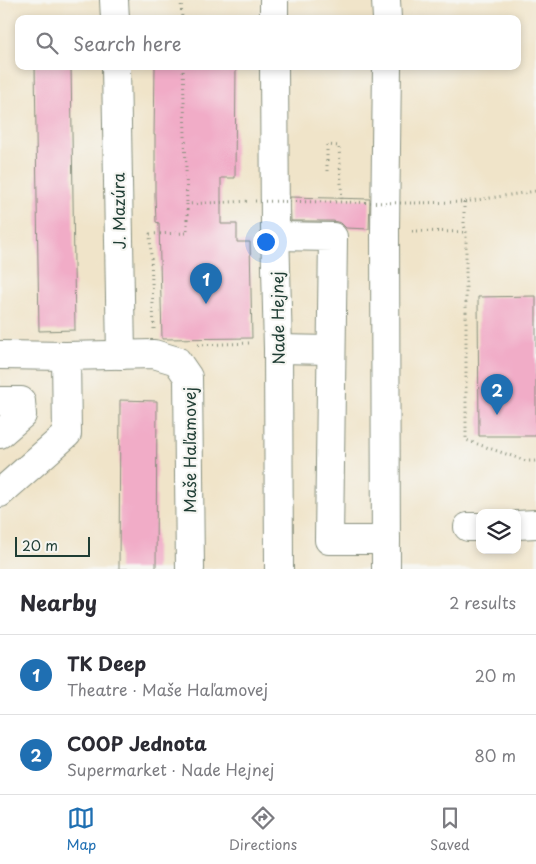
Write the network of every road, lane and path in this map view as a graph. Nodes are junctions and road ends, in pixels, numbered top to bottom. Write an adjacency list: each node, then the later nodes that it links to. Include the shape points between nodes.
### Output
1 (114, 0): 5 (street)
2 (181, 0): 6 (path)
3 (274, 0): 7 (street)
4 (386, 0): 8 (street)
5 (115, 15)
6 (182, 15)
7 (274, 15)
8 (386, 15)
9 (116, 70): 26 (street, J. Mazúra)
10 (183, 70): 17 (path)
11 (274, 70): 20 (street, Nade Hejnej)
12 (386, 70): 18 (street)
13 (327, 171): 15 (path, via 328,145 339,146)
14 (536, 191): 16 (path)
15 (342, 202): 16 (path, bridge); 17 (path, bridge)
16 (464, 202): 19 (path)
17 (187, 204): 24 (path, via 187,233 150,234)
18 (385, 230): 19 (path); 34 (street)
19 (466, 232): 30 (path, via 466,440 526,461)
20 (276, 236): 22 (street, Nade Hejnej); 23 (street, via 333,237)
21 (204, 345): 22 (path)
22 (268, 346): 23 (street); 36 (street, Nade Hejnej)
23 (332, 350): 34 (street, via 329,540)
24 (154, 354): 26 (street, Maše Haľamovej); 35 (street, Maše Haľamovej, via 176,361 188,378)
25 (0, 355): 27 (street, Maše Haľamovej)
26 (121, 355): 27 (street, Maše Haľamovej)
27 (66, 356): 31 (street, via 67,434)
28 (0, 401): 29 (street, via 21,401 22,415)
29 (0, 434)
30 (536, 461)
31 (0, 492)
32 (536, 524): 33 (street)
33 (521, 525)
34 (386, 540): 37 (street)
35 (190, 569)
36 (279, 569)
37 (386, 569)

